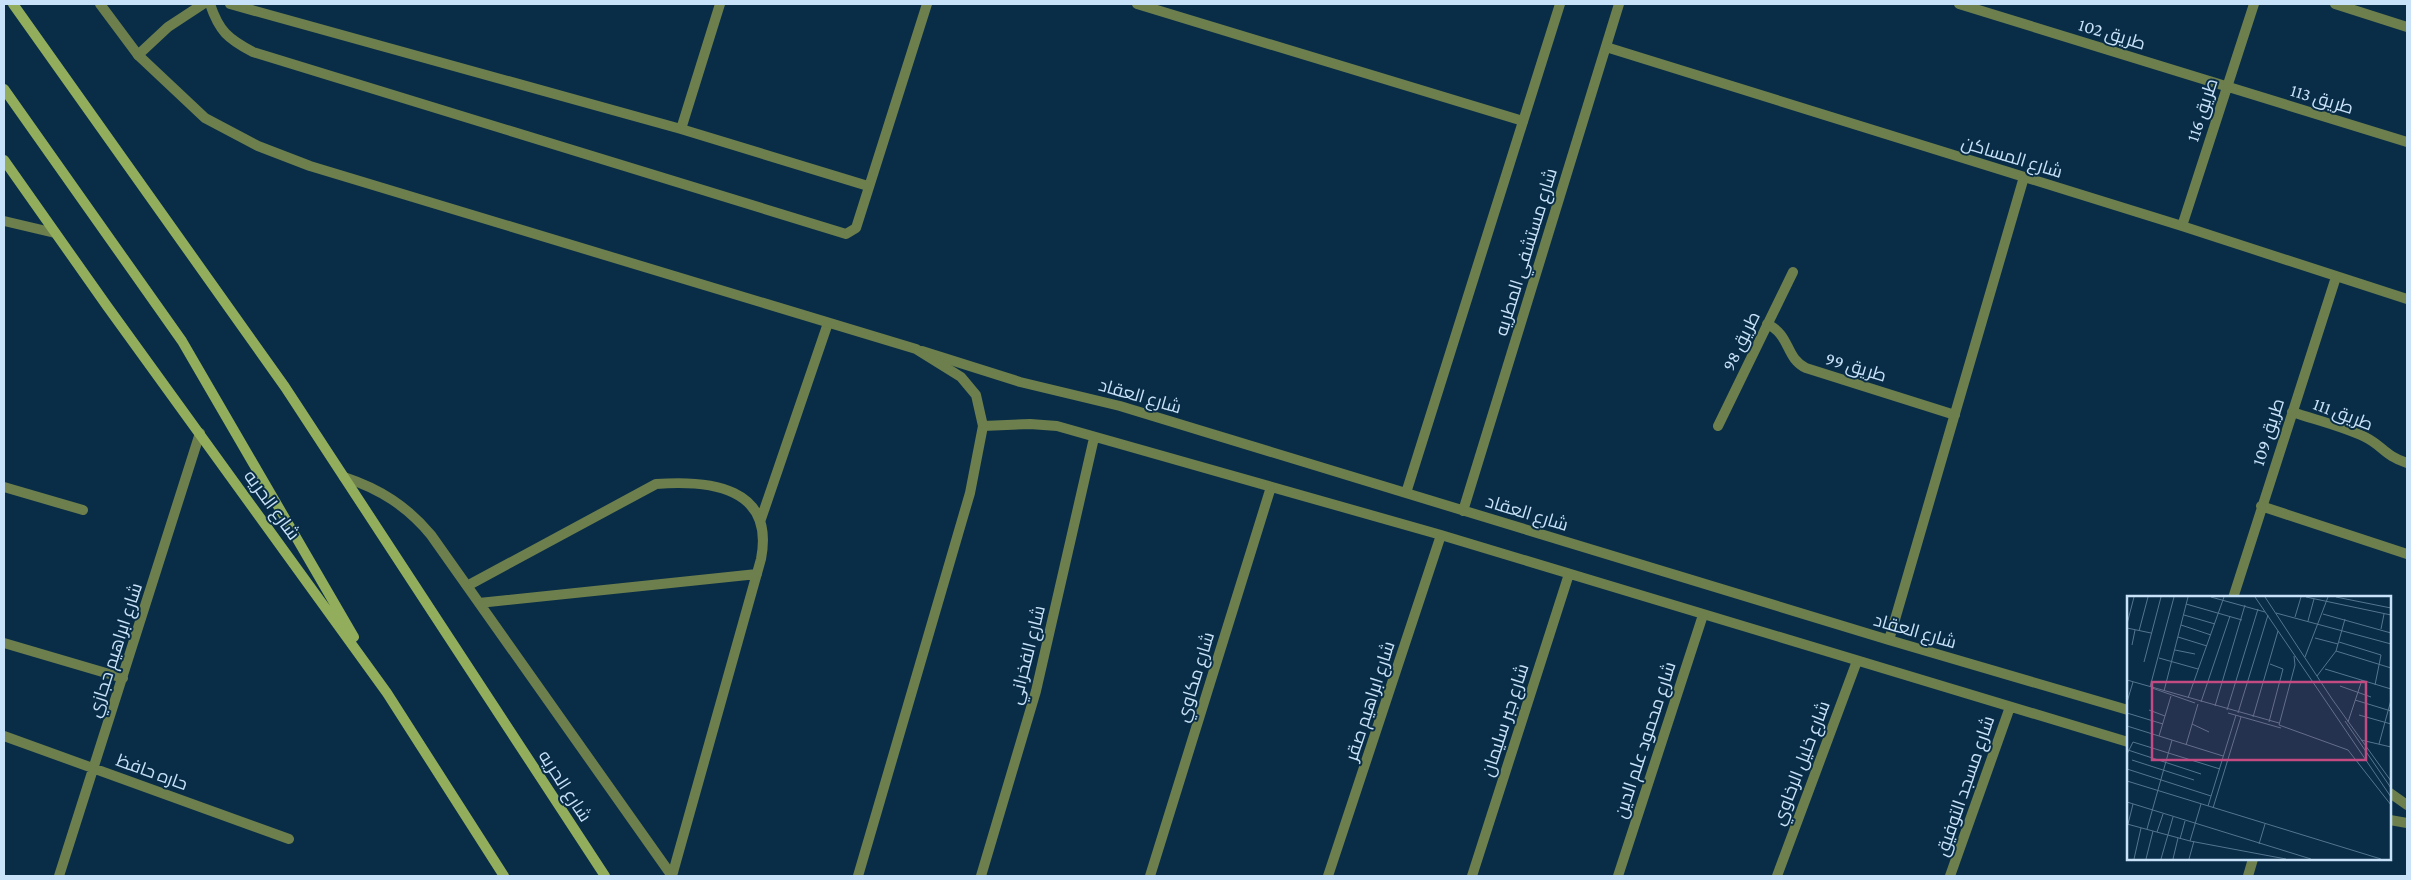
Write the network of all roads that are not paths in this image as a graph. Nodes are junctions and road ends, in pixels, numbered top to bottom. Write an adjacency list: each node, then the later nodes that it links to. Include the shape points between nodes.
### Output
1 (13, 4): 41 (main road, شارع الحريه, via 285,387)
2 (203, 4): 16 (street, via 168,27)
3 (210, 4): 24 (street, via 216,23 232,41 253,52 846,234 856,228)
4 (230, 4): 20 (street)
5 (720, 4): 20 (street)
6 (927, 4): 24 (street)
7 (1136, 4): 19 (street)
8 (1560, 4): 19 (street)
9 (1620, 4): 15 (street, شارع مستشفي المطريه)
10 (1959, 4): 17 (street, طريق 102)
11 (2254, 4): 17 (street, طريق 116)
12 (2335, 4): 14 (street)
13 (104, 5): 16 (street)
14 (2407, 27)
15 (1606, 47): 23 (street, شارع المساكن); 47 (street, شارع مستشفي المطريه)
16 (138, 55): 31 (street, via 205,118 258,146 310,166)
17 (2227, 87): 21 (street, طريق 113); 26 (street, طريق 116)
18 (4, 89): 61 (main road, via 182,341)
19 (1523, 122): 44 (street)
20 (681, 129): 24 (street)
21 (2407, 142)
22 (4, 160): 27 (main road, شارع الحريه)
23 (2024, 177): 26 (street, شارع المساكن); 35 (street)
24 (868, 186)
25 (4, 220): 27 (street)
26 (2182, 226): 29 (street, شارع المساكن)
27 (55, 233): 38 (main road, شارع الحريه)
28 (1793, 272): 32 (street, طريق 98)
29 (2336, 277): 30 (street, شارع المساكن); 34 (street, طريق 109)
30 (2407, 299)
31 (828, 323): 33 (street); 48 (street)
32 (1767, 324): 35 (street, طريق 99, via 1777,329 1786,341 1797,364); 37 (street, طريق 98)
33 (916, 349): 36 (street, via 961,377 976,395); 44 (street, شارع العقاد, via 1020,382 1120,406)
34 (2292, 412): 40 (street, طريق 111, via 2361,436 2390,456); 45 (street, طريق 109)
35 (1955, 415): 57 (street)
36 (983, 426): 39 (street, via 1057,426); 77 (street, via 970,493)
37 (1718, 426)
38 (200, 433): 60 (street, شارع ابراهيم حجازي); 61 (main road, شارع الحريه)
39 (1094, 438): 43 (street); 78 (street, شارع الفخراني, via 1036,691)
40 (2407, 463)
41 (344, 477): 53 (street, via 384,493 418,518); 75 (main road, شارع الحريه)
42 (4, 487): 46 (street)
43 (1271, 488): 49 (street); 79 (street, شارع مكاوي)
44 (1406, 493): 47 (street, شارع العقاد)
45 (2261, 506): 50 (street); 54 (street, طريق 109)
46 (83, 510)
47 (1463, 510): 57 (street, شارع العقاد)
48 (760, 522): 51 (street, via 764,547); 53 (street, via 752,508 728,489 684,482 656,484)
49 (1441, 535): 52 (street); 80 (street, شارع ابراهيم صقر)
50 (2407, 554)
51 (757, 574): 55 (street); 76 (street)
52 (1570, 574): 56 (street); 81 (street, شارع جبر سليمان)
53 (467, 586): 55 (street)
54 (2234, 596)
55 (479, 603): 76 (street)
56 (1703, 614): 59 (street); 82 (street, شارع محمود علم الدين)
57 (1889, 640): 63 (street, شارع العقاد)
58 (4, 643): 60 (street)
59 (1857, 661): 62 (street); 83 (street, شارع خليل الرخاوي)
60 (123, 678): 66 (street, شارع ابراهيم حجازي)
61 (387, 693): 74 (main road, شارع الحريه)
62 (2010, 707): 65 (street); 84 (street, شارع مسجد التوفيق)
63 (2127, 710)
64 (4, 736): 66 (street, حاره حافظ)
65 (2127, 742)
66 (94, 768): 71 (street, حاره حافظ); 73 (street, شارع ابراهيم حجازي)
67 (2391, 794): 68 (street)
68 (2407, 805)
69 (2391, 820): 70 (street)
70 (2407, 824)
71 (289, 839)
72 (2252, 860): 85 (street)
73 (59, 876)
74 (504, 876)
75 (605, 876)
76 (672, 876)
77 (858, 876)
78 (981, 876)
79 (1150, 876)
80 (1328, 876)
81 (1472, 876)
82 (1618, 876)
83 (1777, 876)
84 (1950, 876)
85 (2248, 876)

